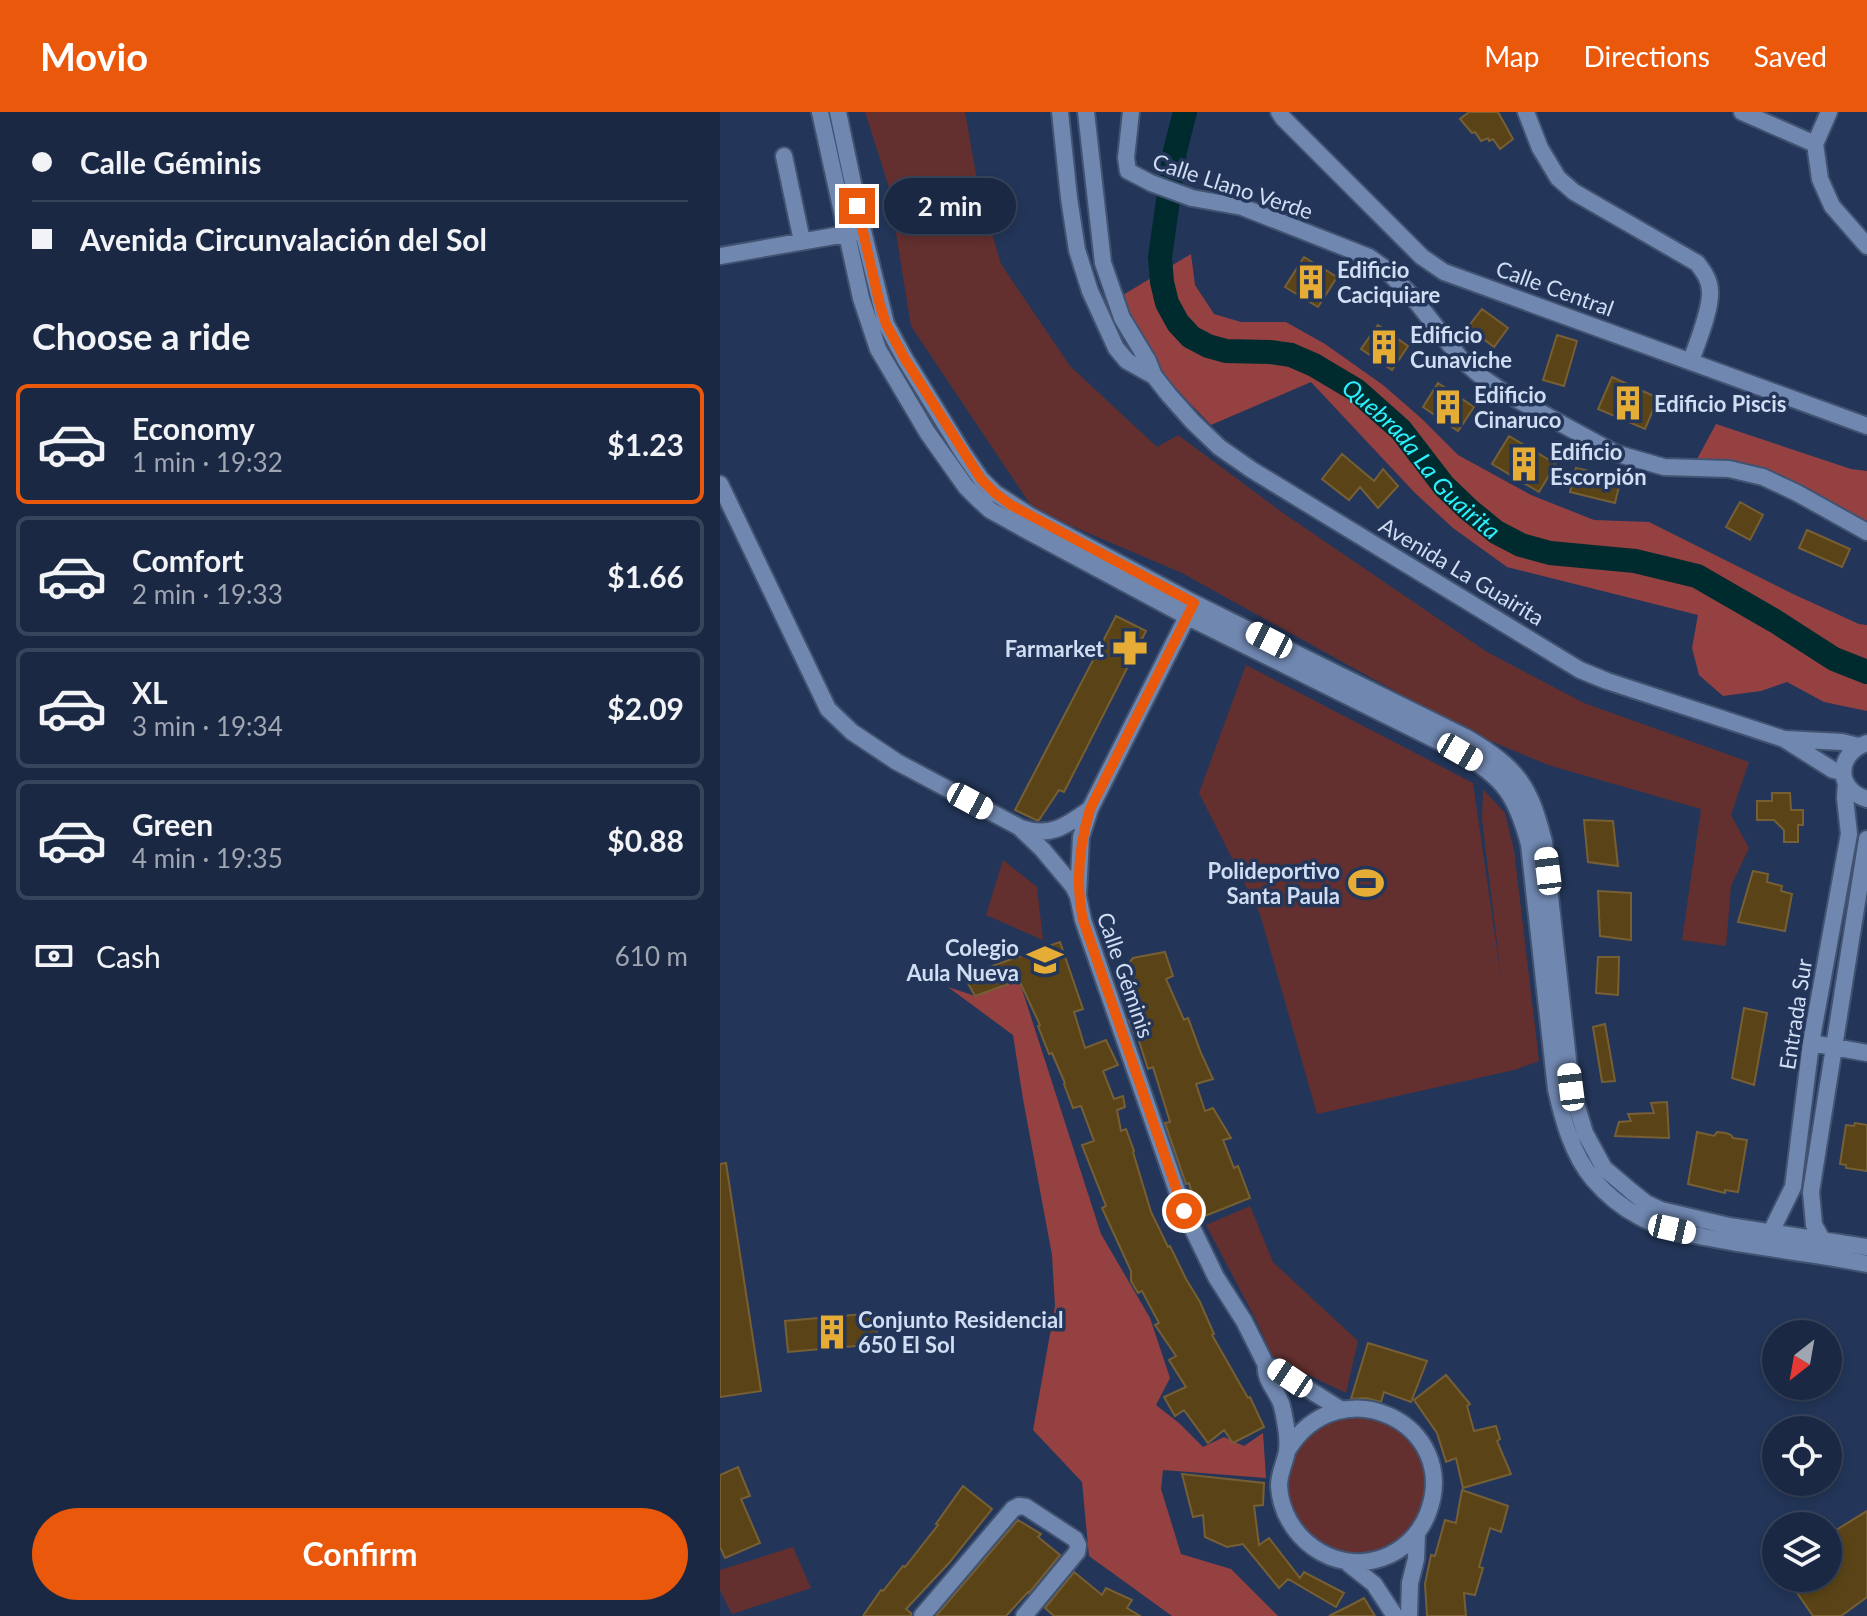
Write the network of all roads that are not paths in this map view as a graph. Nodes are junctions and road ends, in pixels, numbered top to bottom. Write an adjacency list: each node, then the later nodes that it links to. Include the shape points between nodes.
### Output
1 (820, 112): 12 (street)
2 (838, 112): 12 (street)
3 (1060, 112): 17 (street, Avenida La Guairita, via 1075,237 1090,291 1116,348)
4 (1086, 112): 17 (street, Avenida La Guairita, via 1103,263 1122,318)
5 (1131, 112): 20 (street, Calle Llano Verde, via 1128,171 1192,198 1242,207 1369,257 1412,296 1461,359 1505,393 1615,453 1664,467 1729,469 1763,477)
6 (1279, 112): 16 (street, Calle Central, via 1422,257 1444,272)
7 (1526, 112): 16 (street, via 1558,178 1697,263 1707,275 1709,304)
8 (1742, 112): 10 (street)
9 (1829, 112): 10 (street)
10 (1815, 144): 14 (street, via 1820,179 1832,206)
11 (784, 156): 13 (street)
12 (855, 232): 13 (street); 21 (street, via 861,298 878,349 966,487 990,510)
13 (802, 241): 15 (street)
14 (1867, 246)
15 (720, 256)
16 (1691, 361): 18 (street, Calle Central)
17 (1154, 376): 22 (street, Avenida La Guairita, via 1219,447 1252,470 1580,670)
18 (1867, 426)
19 (720, 484): 27 (street, Calle Géminis, via 828,709 897,762)
20 (1867, 532)
21 (1190, 610): 26 (street); 34 (street, via 1464,745 1487,750 1519,779 1537,812 1544,842 1571,1087 1594,1152 1617,1181 1646,1203)
22 (1784, 739): 23 (street, Avenida La Guairita); 24 (street, Avenida La Guairita)
23 (1862, 745): 24 (street, Avenida La Guairita, via 1846,760)
24 (1845, 778): 25 (street, Avenida La Guairita, via 1855,794); 30 (street, Entrada Sur, via 1849,834)
25 (1867, 799)
26 (1090, 809): 27 (street, via 1045,833); 29 (street, via 1081,837)
27 (1019, 827): 29 (street, Calle Géminis, via 1060,868)
28 (1867, 839): 31 (street, Entrada Sur)
29 (1078, 896): 38 (street, Calle Géminis, via 1184,1211)
30 (1811, 1043): 31 (street); 34 (street, Entrada Sur, via 1793,1187)
31 (1835, 1048): 32 (street); 33 (street, Entrada Sur, via 1811,1192 1814,1225)
32 (1867, 1053)
33 (1822, 1239): 34 (street); 35 (street); 36 (street, Entrada Sur)
34 (1768, 1240): 36 (street)
35 (1867, 1247)
36 (1824, 1257): 37 (street)
37 (1867, 1264)
38 (1266, 1365): 39 (street); 40 (street, Calle Géminis, via 1285,1419)
39 (1340, 1409): 40 (street, Calle Géminis, via 1303,1428); 41 (street, via 1387,1414 1423,1444 1434,1490)
40 (1287, 1451): 42 (street, Calle Géminis, via 1280,1498 1292,1527 1315,1550)
41 (1417, 1533): 42 (street, Calle Géminis, via 1380,1559); 46 (street)
42 (1345, 1561): 45 (street, Calle Géminis, via 1374,1584)
43 (922, 1616): 44 (street, via 1019,1506 1078,1545)
44 (1024, 1616)
45 (1395, 1616)
46 (1409, 1616)

